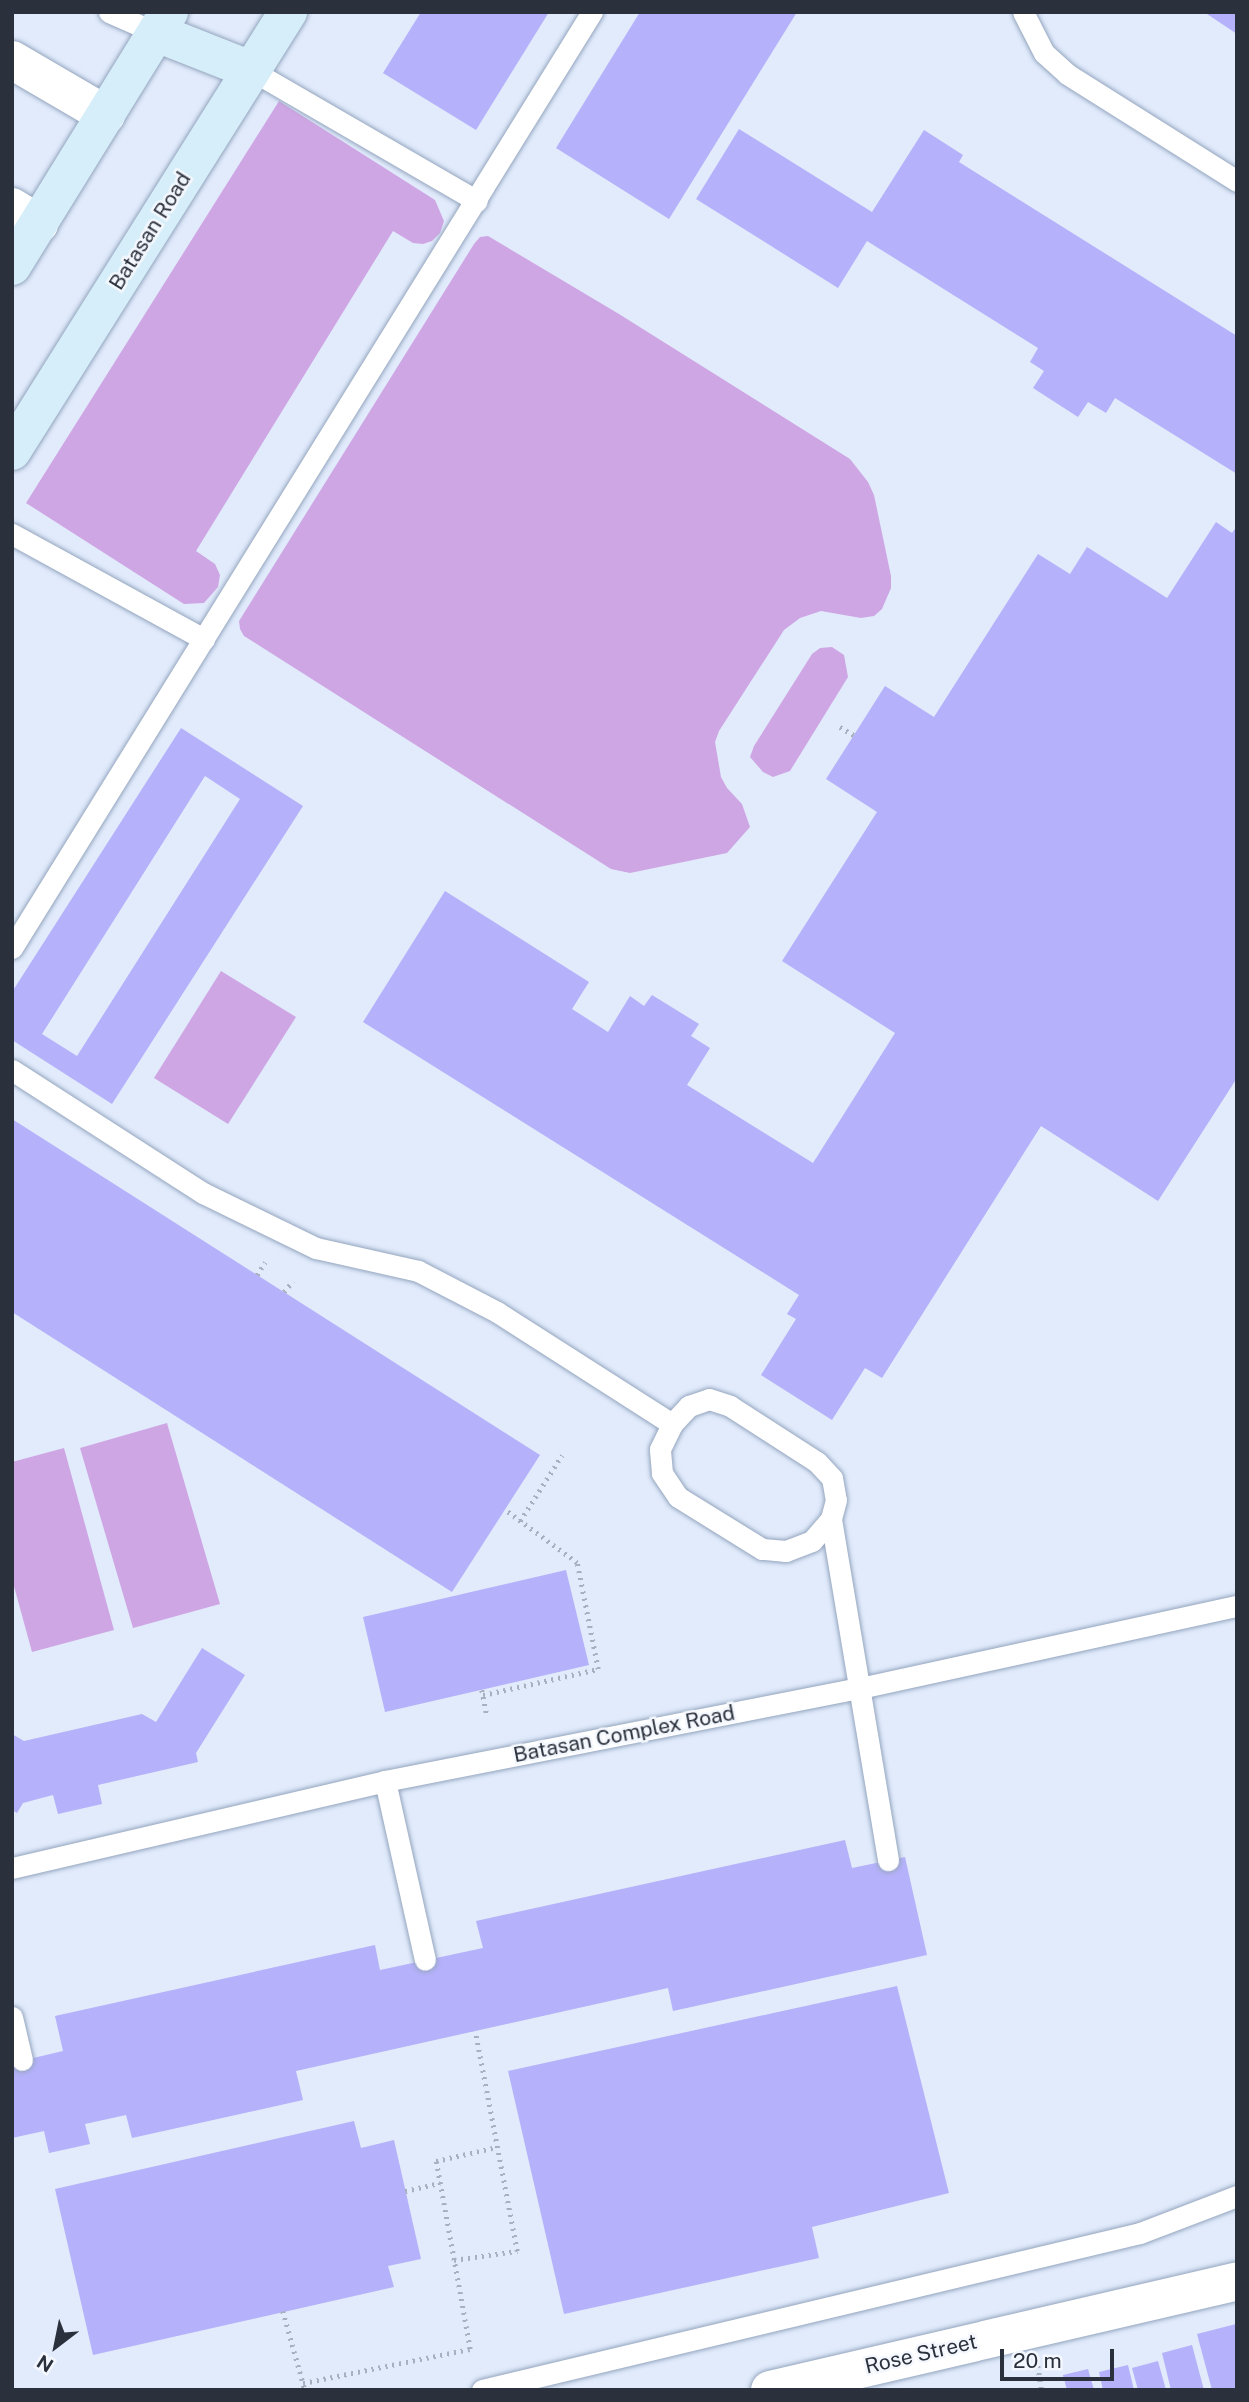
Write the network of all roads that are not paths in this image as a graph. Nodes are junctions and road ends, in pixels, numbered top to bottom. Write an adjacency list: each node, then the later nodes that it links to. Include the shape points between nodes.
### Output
1 (109, 12): 5 (lane)
2 (289, 12): 7 (main road, Batasan Road)
3 (592, 12): 10 (lane)
4 (1023, 12): 9 (lane, via 1044,53 1067,74)
5 (163, 22): 7 (main road); 8 (main road)
6 (12, 60): 8 (street)
7 (251, 70): 10 (lane); 13 (main road, Batasan Road)
8 (106, 115): 11 (main road)
9 (1237, 181)
10 (477, 201): 15 (lane)
11 (25, 216): 12 (main road)
12 (12, 265)
13 (12, 451)
14 (12, 534): 15 (lane)
15 (204, 639): 16 (lane)
16 (12, 948)
17 (12, 1070): 18 (lane, via 203,1193 316,1248 418,1271 497,1312)
18 (672, 1424): 19 (lane, via 690,1406 709,1399 730,1406 817,1462 832,1478 836,1500); 19 (lane, via 660,1449 662,1473 678,1497 738,1536 762,1549 786,1551 812,1541)
19 (831, 1519): 21 (lane)
20 (1237, 1606): 21 (lane, Batasan Complex Road)
21 (860, 1688): 22 (lane, Batasan Complex Road); 23 (lane)
22 (385, 1781): 24 (lane, Batasan Complex Road); 25 (lane)
23 (888, 1860)
24 (12, 1868)
25 (425, 1960)
26 (12, 2017): 27 (lane)
27 (22, 2060)
28 (1237, 2196): 30 (lane, via 1140,2233)
29 (1237, 2281): 31 (street, Rose Street)
30 (482, 2390)
31 (770, 2390)

